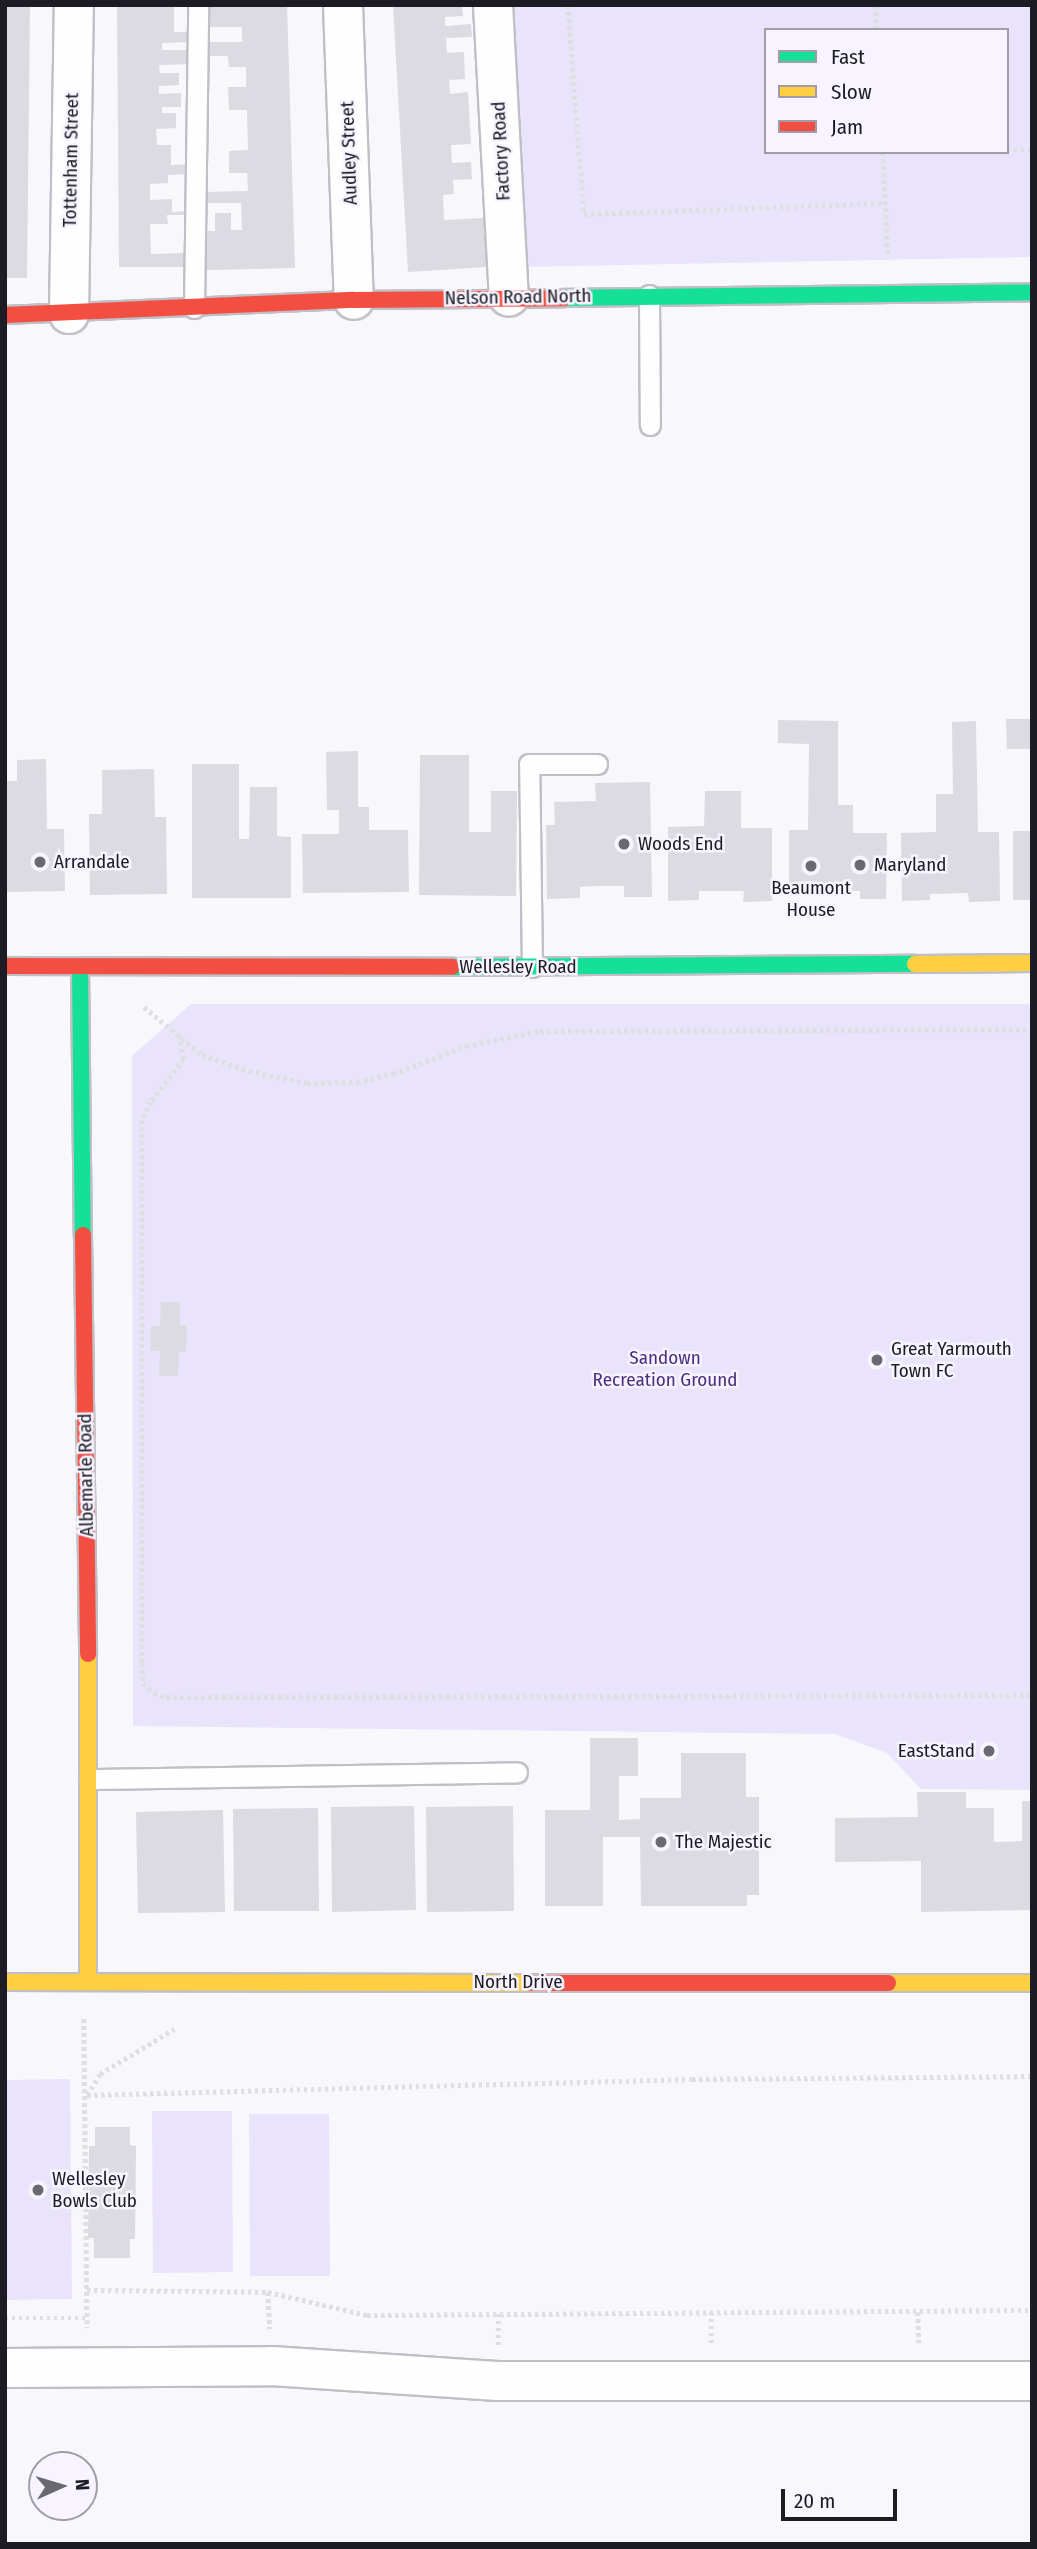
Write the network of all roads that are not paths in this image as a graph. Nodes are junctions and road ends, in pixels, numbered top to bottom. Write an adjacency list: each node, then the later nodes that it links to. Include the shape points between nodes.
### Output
1 (74, 5): 10 (street, Tottenham Street)
2 (198, 5): 9 (lane)
3 (343, 5): 8 (street, Audley Street)
4 (493, 5): 7 (street, Factory Road)
5 (1032, 292): 6 (street, Nelson Road North)
6 (649, 295): 7 (street, Nelson Road North); 12 (lane)
7 (509, 297): 8 (street, Nelson Road North)
8 (354, 300): 9 (street, Nelson Road North)
9 (194, 308): 10 (street, Nelson Road North)
10 (69, 314): 11 (street, Nelson Road North)
11 (5, 315)
12 (650, 425)
13 (597, 764): 16 (lane, via 529,764)
14 (1032, 963): 16 (street, Wellesley Road)
15 (5, 966): 17 (street, Wellesley Road)
16 (532, 967): 17 (street, Wellesley Road)
17 (80, 968): 19 (street, Albemarle Road)
18 (517, 1772): 19 (lane)
19 (89, 1779): 20 (street, Albemarle Road)
20 (84, 1981): 21 (street, North Drive); 22 (street, North Drive)
21 (5, 1982)
22 (1032, 1983)
23 (5, 2368): 24 (street, via 272,2366 498,2381)
24 (1032, 2381)

